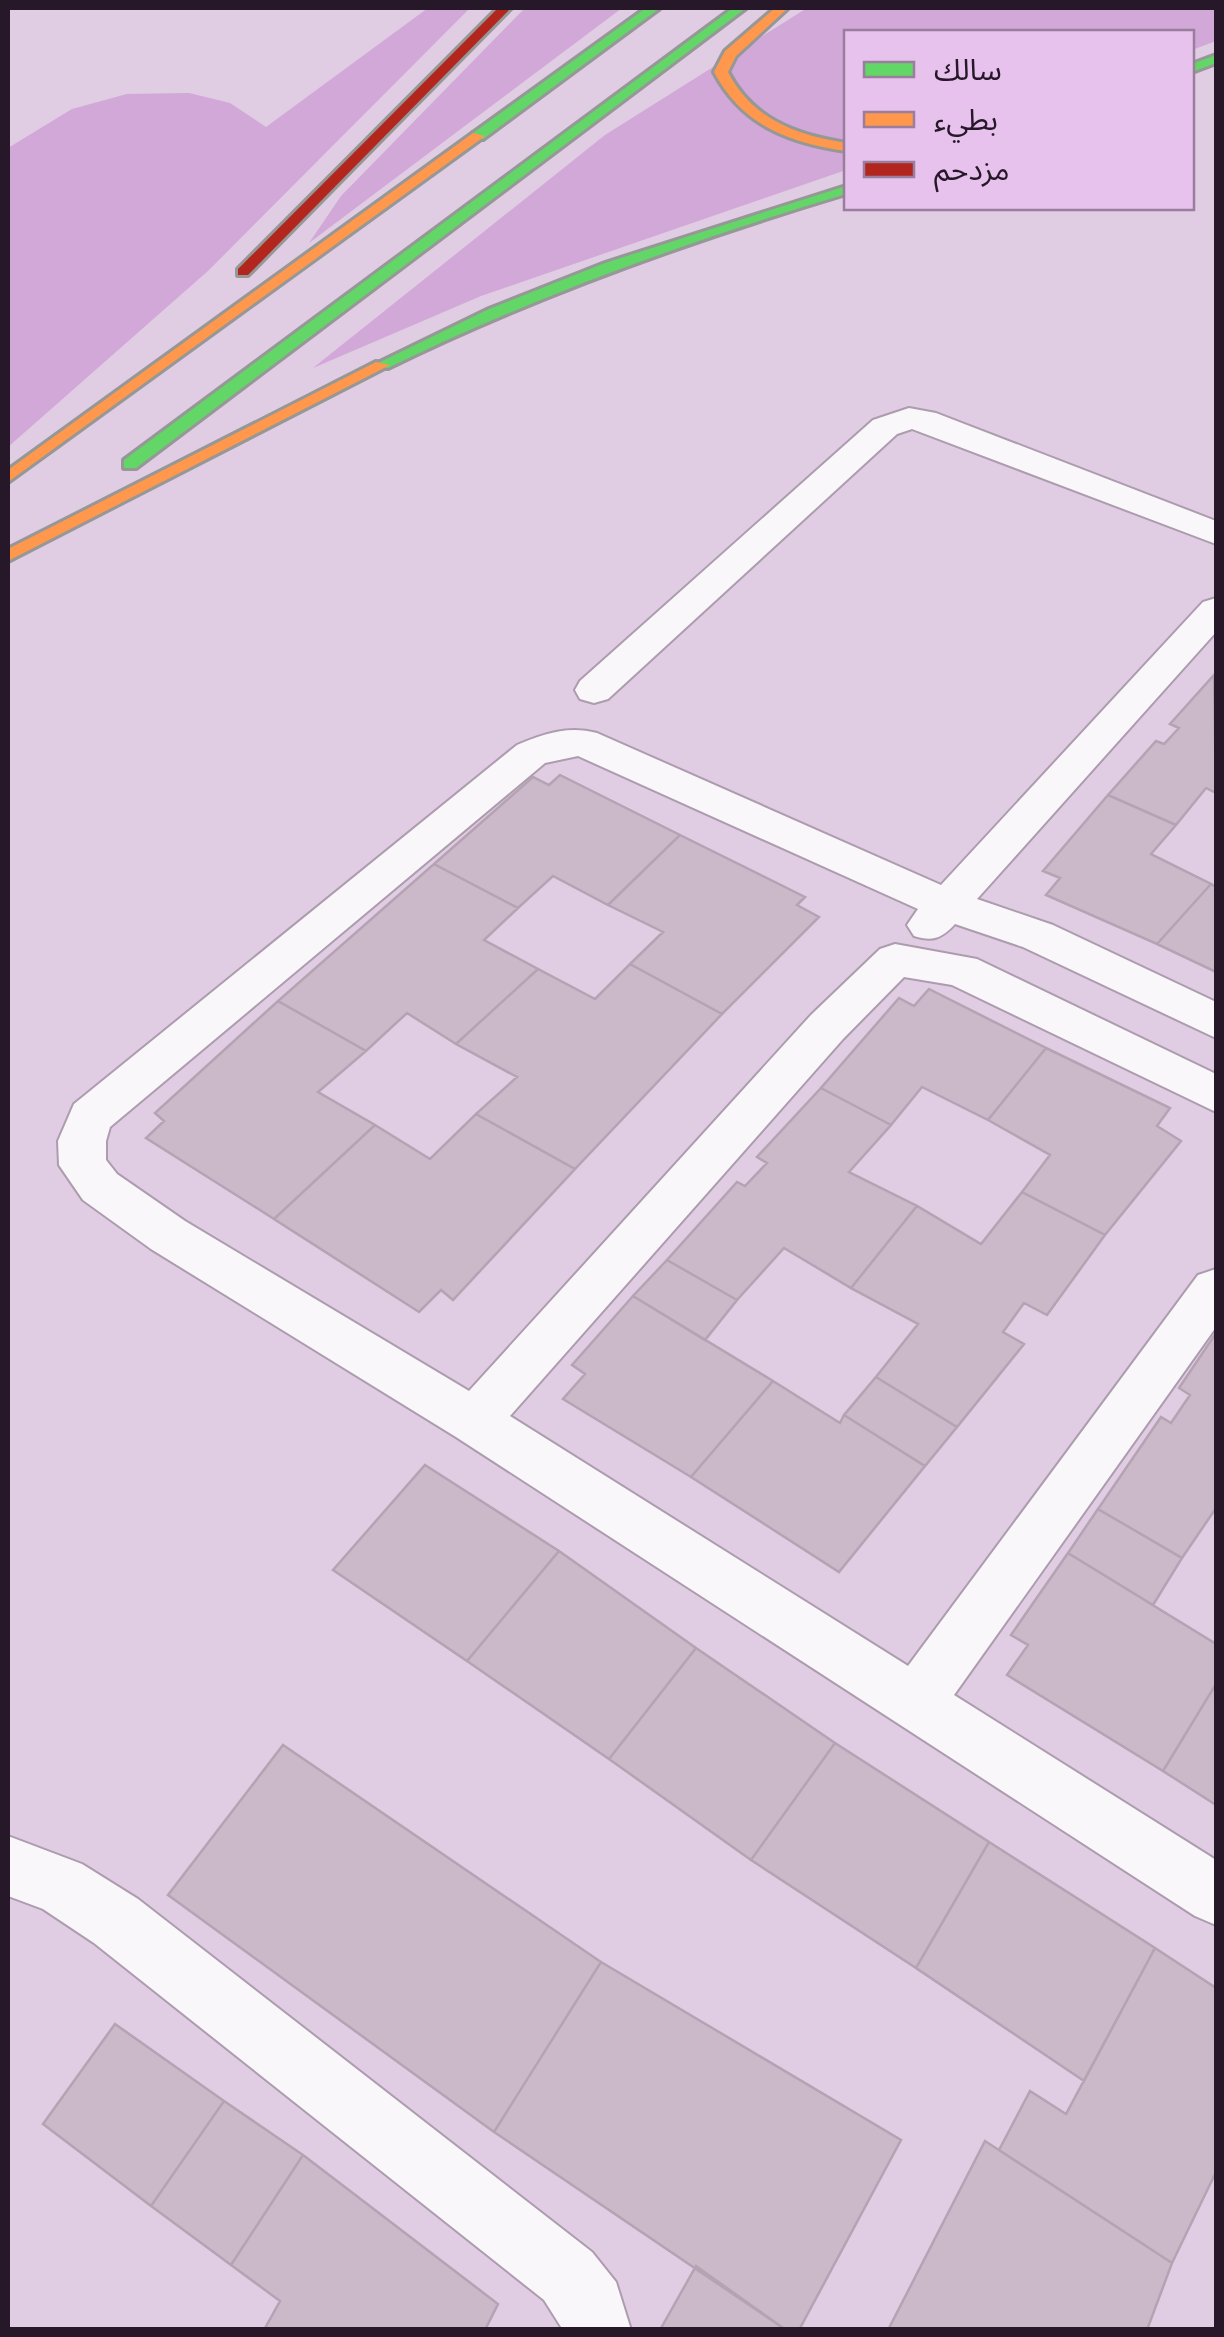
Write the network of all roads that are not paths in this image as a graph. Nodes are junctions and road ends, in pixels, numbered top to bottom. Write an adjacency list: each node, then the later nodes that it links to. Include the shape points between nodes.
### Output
1 (505, 8): 7 (highway, via 226,289)
2 (654, 8): 7 (highway)
3 (740, 8): 9 (highway)
4 (782, 8): 5 (highway, via 730,54 721,72 727,92 776,128)
5 (844, 146)
6 (844, 191): 9 (highway, via 719,227 449,331)
7 (8, 474)
8 (1216, 533): 11 (street, via 924,420 897,421)
9 (8, 556)
10 (1216, 610): 12 (street)
11 (594, 690)
12 (948, 905): 13 (street); 14 (street, via 1038,936); 17 (street, via 582,742 555,744 531,754 90,1117 84,1165 100,1187)
13 (895, 960): 15 (street, via 961,970); 17 (street, via 827,1027)
14 (1216, 1021)
15 (1216, 1094)
16 (1216, 1289): 18 (street)
17 (474, 1421): 18 (street)
18 (916, 1701): 20 (street)
19 (8, 1866): 21 (street, via 61,1884 116,1921 537,2251 592,2306)
20 (1216, 1895)
21 (597, 2330)

